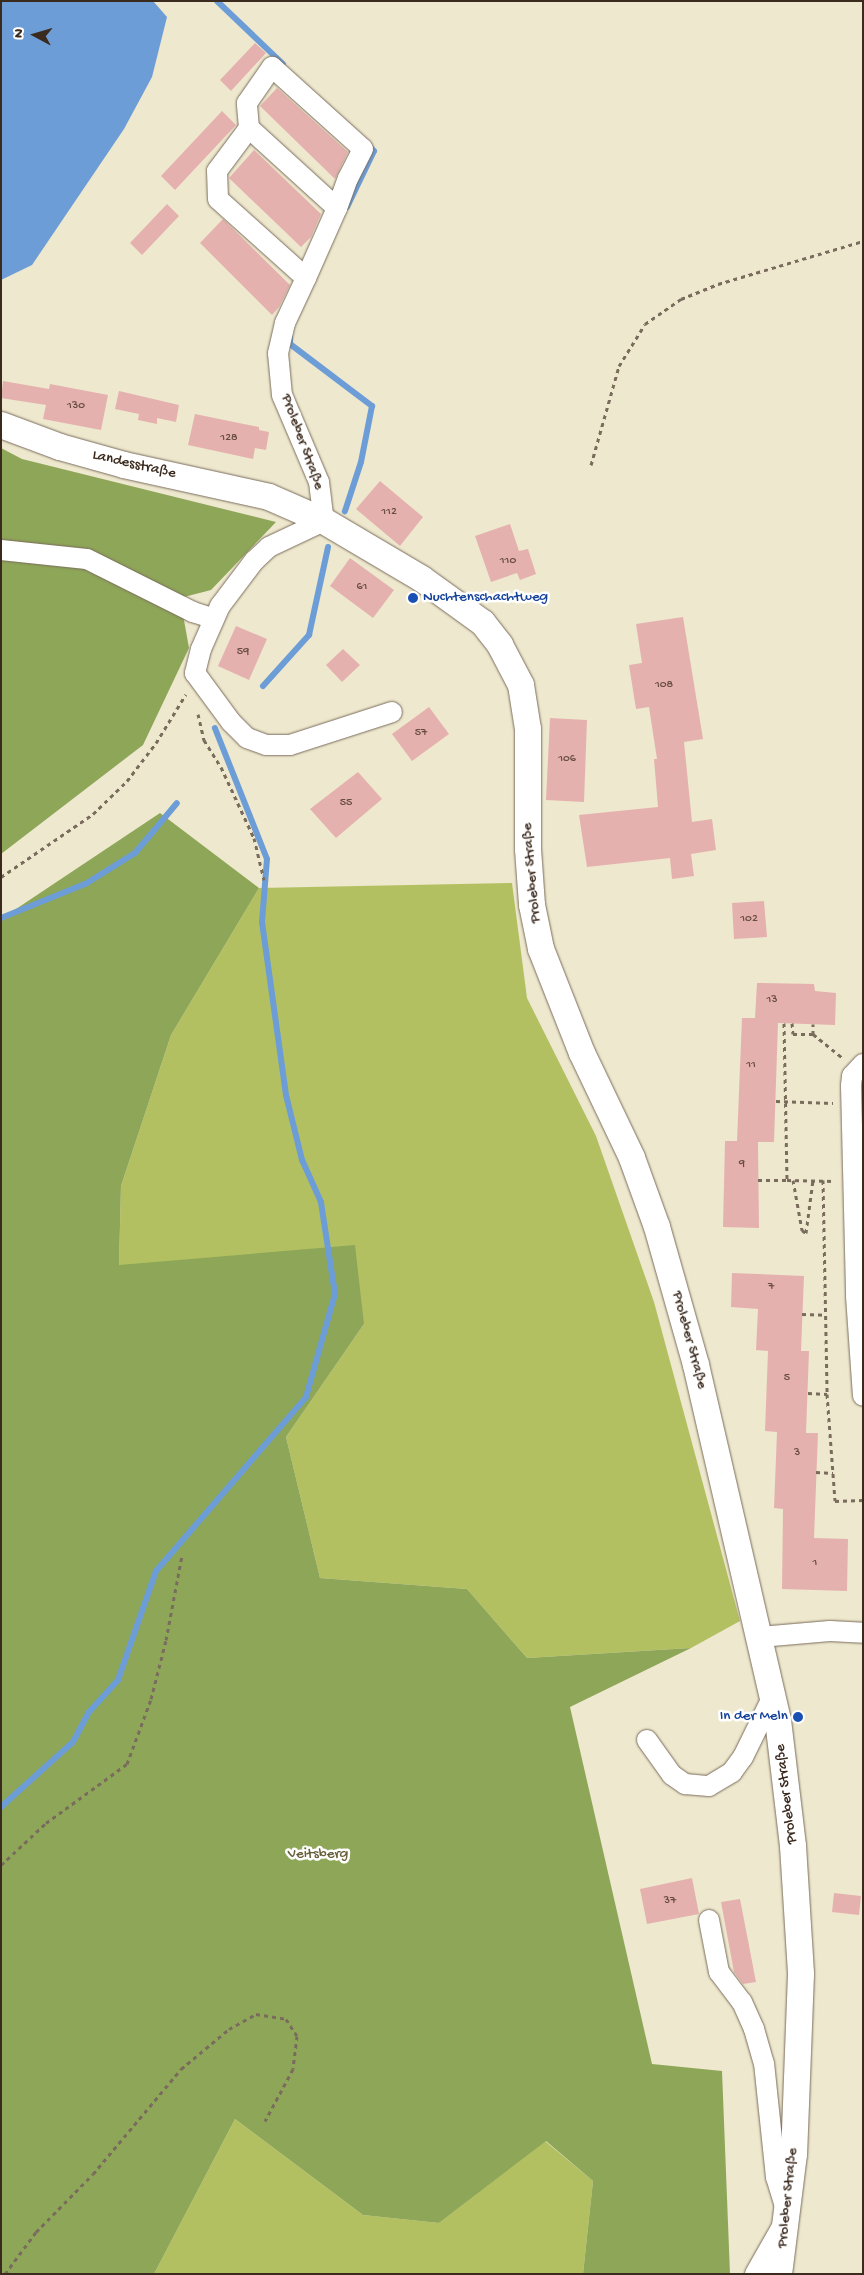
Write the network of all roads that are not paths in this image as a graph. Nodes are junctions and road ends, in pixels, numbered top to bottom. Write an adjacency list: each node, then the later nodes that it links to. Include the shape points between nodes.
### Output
1 (249, 128): 2 (street); 2 (street, Proleber Straße, via 247,103 272,67 363,149); 3 (street, via 217,170 218,198)
2 (337, 208): 3 (street, Proleber Straße)
3 (306, 278): 6 (street, Proleber Straße, via 285,323 278,352 282,395 318,482)
4 (1, 425): 5 (main road, Landesstraße, via 60,447 124,465)
5 (269, 497): 6 (main road, Proleber Straße)
6 (324, 521): 8 (street, via 269,547 254,561); 13 (main road, Proleber Straße, via 422,579 483,623 503,651 521,686 528,729 528,849 532,905 541,949 582,1053 632,1158 657,1227 696,1365)
7 (1, 550): 8 (street, via 86,559 192,612)
8 (214, 619): 9 (street, via 195,673 247,738 266,745 290,745)
9 (392, 712)
10 (857, 1070): 11 (street, via 856,1287)
11 (863, 1396)
12 (863, 1633): 13 (street, via 813,1632)
13 (760, 1637): 14 (main road, Proleber Straße)
14 (773, 1696): 15 (street, via 743,1757 732,1772 709,1786 685,1784 672,1775); 17 (main road, Proleber Straße, via 793,1846 801,1974 800,2041)
15 (646, 1740)
16 (709, 1920): 17 (street, via 719,1972 746,2011 764,2063 776,2177)
17 (788, 2216): 18 (street); 19 (main road, Proleber Straße)
18 (755, 2274)
19 (779, 2274)

